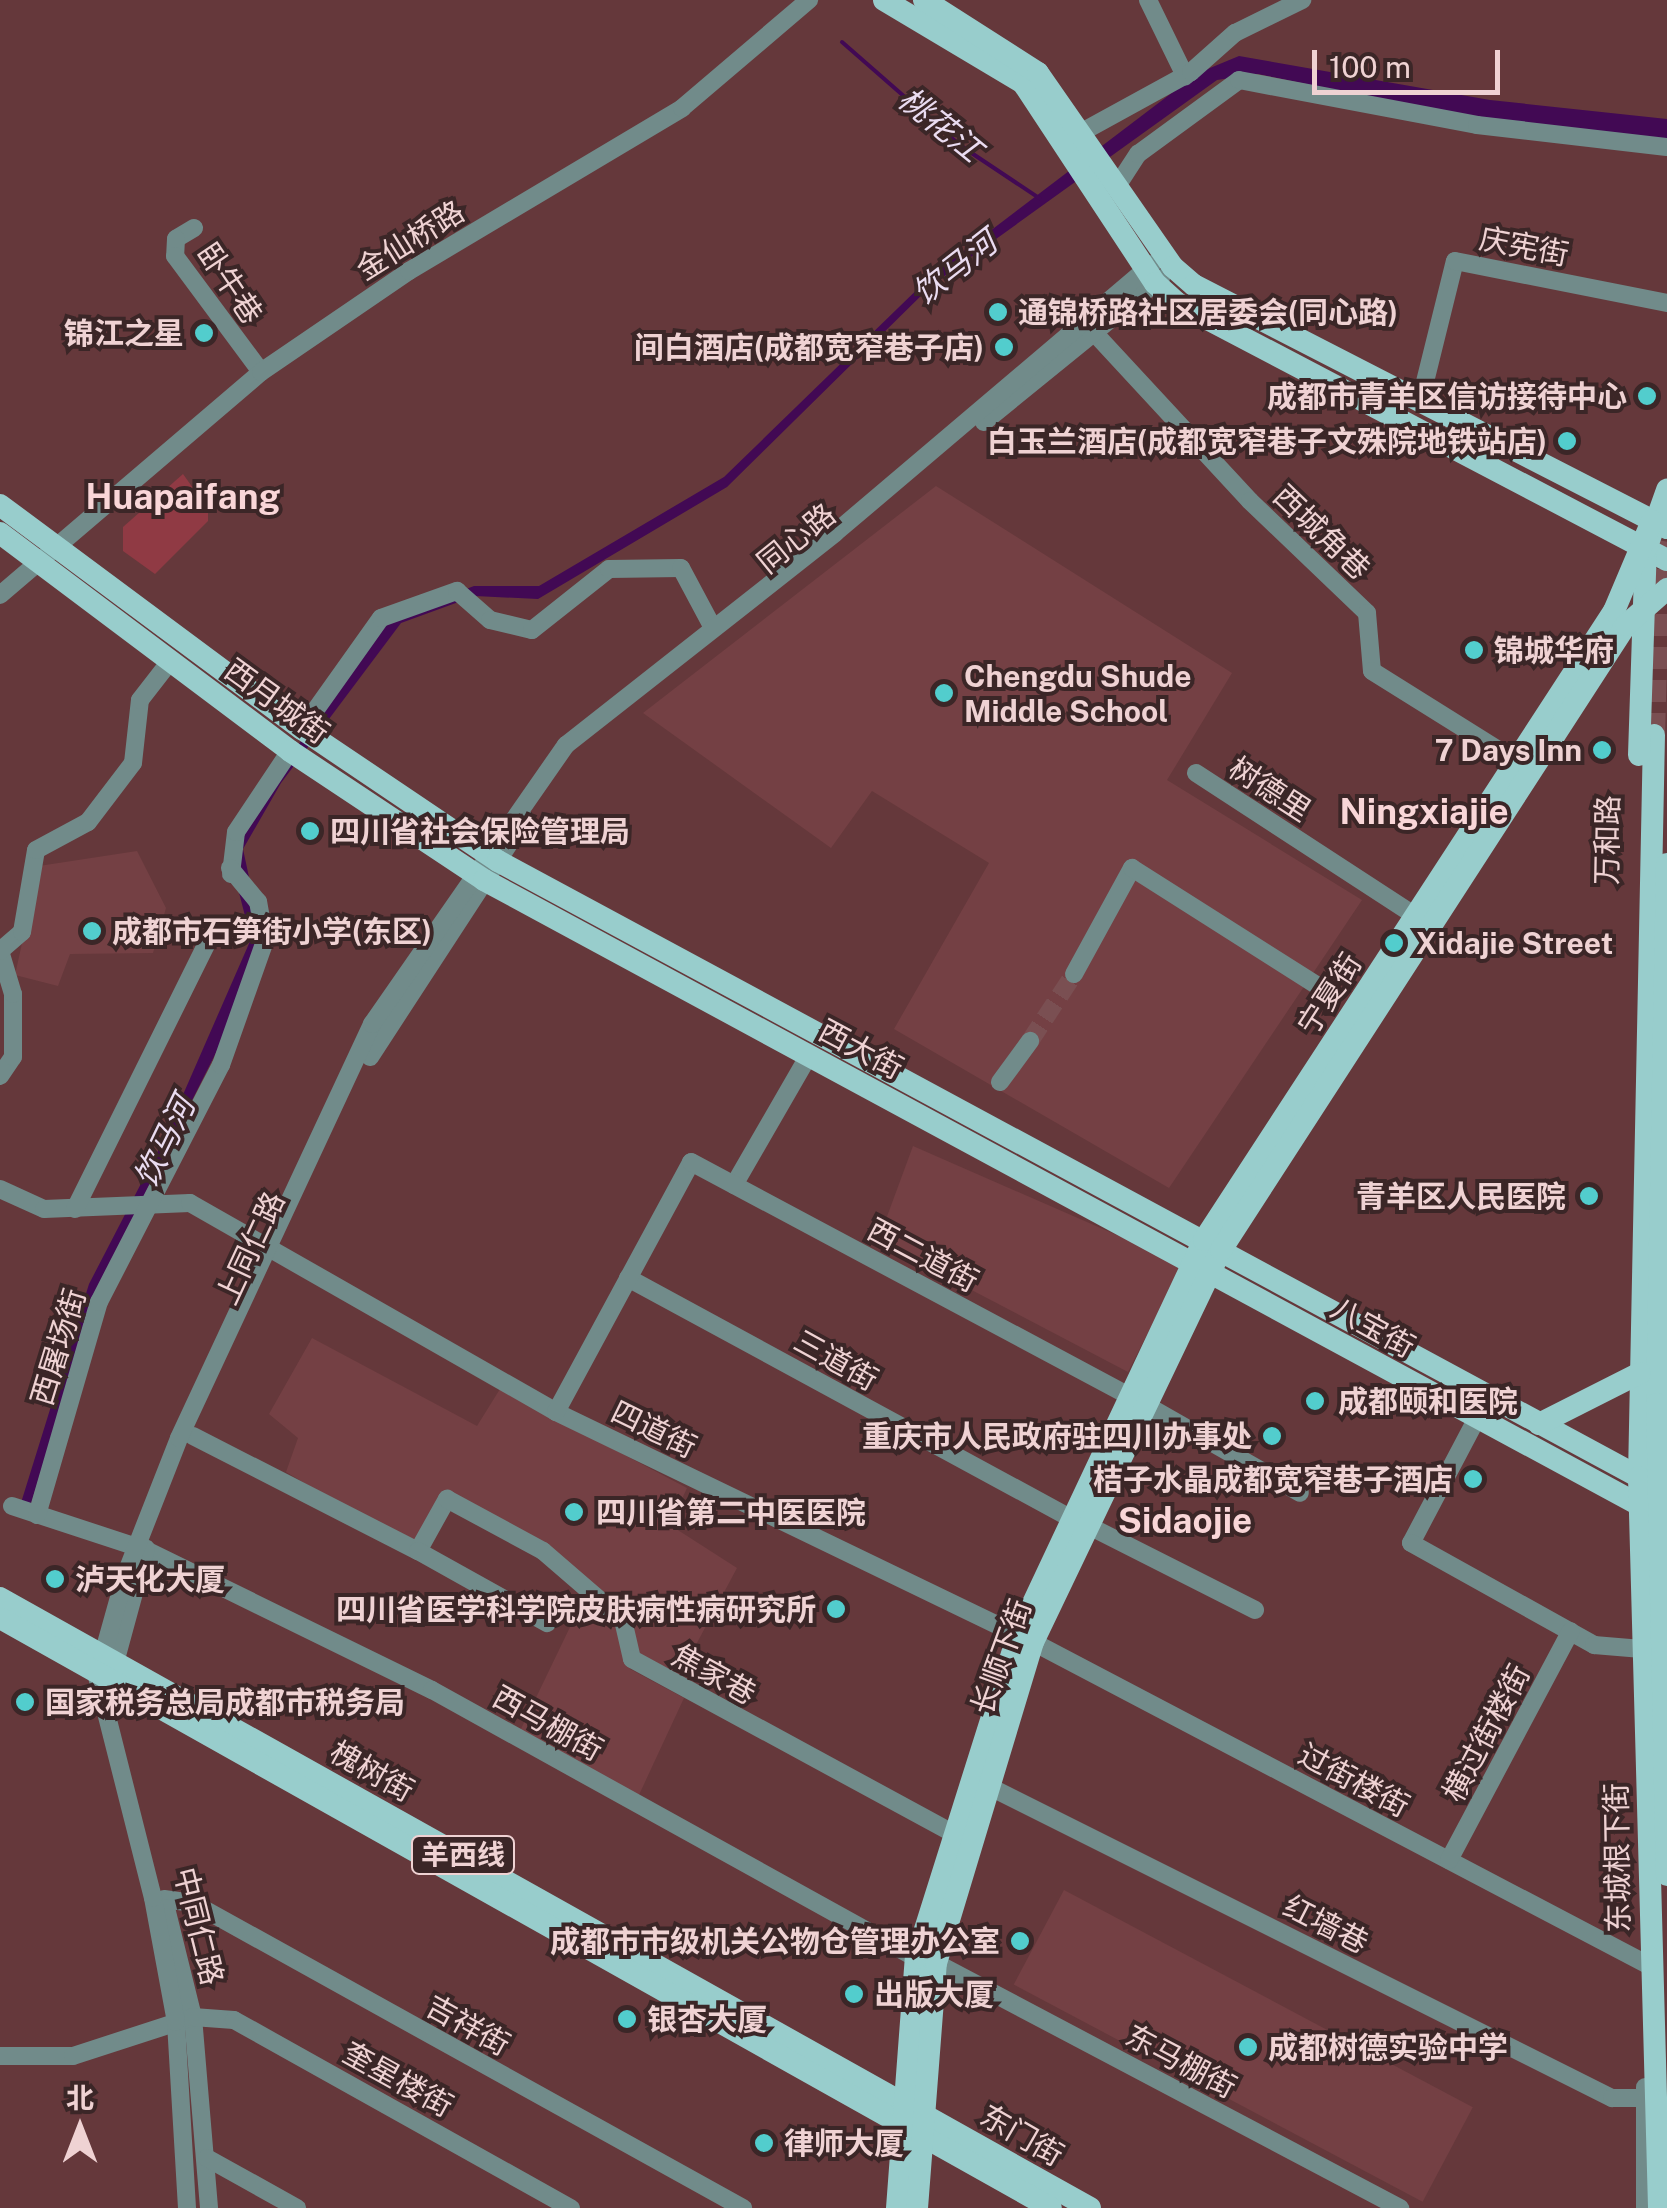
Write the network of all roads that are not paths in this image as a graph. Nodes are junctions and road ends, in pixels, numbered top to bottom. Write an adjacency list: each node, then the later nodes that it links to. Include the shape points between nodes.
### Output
1 (809, 0): 14 (street, 金仙桥路, via 682,108 408,271)
2 (884, 0): 7 (main road, via 1023,83)
3 (924, 0): 7 (main road, via 1038,73)
4 (1148, 0): 6 (street)
5 (1302, 0): 6 (street, via 1235,33)
6 (1184, 76): 7 (street)
7 (1080, 140): 9 (main road)
8 (1667, 147): 9 (street, via 1477,125 1239,80 1138,154)
9 (1111, 184): 11 (main road)
10 (194, 228): 14 (street, 卧牛巷, via 176,239 175,256)
11 (1160, 268): 13 (street); 15 (main road); 20 (main road, via 1177,303)
12 (1667, 303): 15 (street, 庆宪街, via 1455,261)
13 (1089, 327): 25 (street); 30 (street, 西城角巷, via 1250,502 1367,612 1372,670); 33 (street, 同心路, via 566,754)
14 (261, 372): 21 (street, 金仙桥路)
15 (1420, 402): 18 (main road)
16 (1667, 490): 18 (main road, 宁夏街)
17 (0, 505): 21 (main road)
18 (1660, 524): 20 (main road, 宁夏街)
19 (0, 533): 21 (main road)
20 (1653, 553): 24 (main road, 万和路); 30 (main road, 宁夏街)
21 (48, 556): 23 (street, 金仙桥路); 26 (main road, 西月城街); 27 (main road, 西月城街)
22 (1667, 590): 24 (main road, 宁夏街)
23 (0, 594)
24 (1644, 608): 44 (main road, 万和路, via 1634,1048); 49 (main road, 宁夏街, via 1626,625)
25 (713, 628): 27 (street, via 680,568 609,569 532,630 490,620 466,596 381,618); 33 (street, via 566,744)
26 (171, 660): 29 (main road, 西月城街); 36 (street, via 140,700 133,763 88,822 36,850 22,932)
27 (302, 728): 33 (main road, 西月城街)
28 (1654, 734): 44 (main road, 万和路)
29 (290, 750): 33 (main road, 西月城街); 47 (street, 西屠场街, via 236,832 232,872 250,893 266,940 221,1065)
30 (1516, 761): 34 (main road, 宁夏街)
31 (1196, 772): 34 (street, 树德里)
32 (1667, 864): 44 (main road, 万和路)
33 (485, 867): 40 (main road, 西大街); 49 (main road, 西大街); 50 (street, 上同仁路, via 383,1028)
34 (1416, 916): 49 (main road, 宁夏街)
35 (212, 933): 48 (street)
36 (0, 951): 41 (street, via 13,994 13,1057)
37 (1074, 974): 38 (street, via 1132,868)
38 (1318, 986)
39 (1030, 1041): 42 (street)
40 (809, 1055): 45 (street); 51 (main road, 西大街)
41 (0, 1076)
42 (1000, 1082)
43 (1667, 1104): 44 (main road, 万和路)
44 (1653, 1132): 53 (main road, 万和路); 59 (main road, 万和路)
45 (734, 1185): 52 (street, 西二道街, via 691,1162); 54 (street, 西二道街)
46 (0, 1189): 48 (street, 四道街, via 44,1209)
47 (146, 1202): 48 (street, 四道街); 50 (street, 四道街, via 190,1202); 63 (street, 西屠场街, via 99,1302)
48 (75, 1209)
49 (1212, 1245): 51 (main road, 长顺下街); 57 (main road, 八宝街)
50 (272, 1251): 55 (street, 四道街); 58 (street, 上同仁路); 65 (street)
51 (1201, 1267): 54 (main road, 长顺下街); 56 (main road, 八宝街)
52 (628, 1278): 55 (street); 64 (street, 三道街)
53 (1640, 1372): 57 (main road); 59 (main road, 万和路)
54 (1137, 1401): 60 (street, 西二道街); 64 (main road, 长顺下街)
55 (556, 1412): 73 (street, 四道街)
56 (1477, 1418): 62 (main road, 八宝街); 72 (street, via 1411,1544)
57 (1539, 1424): 59 (main road, 八宝街)
58 (194, 1436): 65 (street, 上同仁路); 66 (street)
59 (1655, 1486): 62 (main road, 万和路)
60 (1300, 1493)
61 (12, 1506): 63 (street)
62 (1655, 1514): 67 (main road, 东城根下街); 74 (main road, 东城根下街)
63 (37, 1515): 65 (street)
64 (1080, 1522): 69 (street, 三道街); 73 (main road, 长顺下街)
65 (141, 1548): 75 (street, 上同仁路); 82 (street, 西马棚街, via 432,1690)
66 (418, 1551): 71 (street); 78 (street, 焦家巷, via 447,1498 543,1551 623,1620 632,1659)
67 (1662, 1573): 76 (main road, 东城根下街)
68 (0, 1598): 75 (main road, 槐树街 / 羊西线)
69 (1255, 1610)
70 (0, 1618): 75 (main road, 槐树街 / 羊西线)
71 (547, 1623)
72 (1571, 1631): 74 (street, via 1594,1645); 79 (street, 横过街楼街)
73 (1026, 1638): 77 (main road, 长顺下街); 78 (main road, 长顺下街); 79 (street, 过街楼街)
74 (1642, 1649): 83 (main road, 东城根下街)
75 (106, 1670): 81 (street, 中同仁路); 84 (street); 88 (main road, 槐树街 / 羊西线)
76 (1664, 1691): 80 (main road, 东城根下街)
77 (988, 1786): 82 (main road, 长顺下街); 87 (street, 红墙巷, via 1612,2098)
78 (953, 1833): 82 (main road, 长顺下街)
79 (1448, 1860): 83 (street, 过街楼街)
80 (1667, 1875)
81 (164, 1899): 84 (street, 中同仁路); 94 (street, 吉祥街, via 193,1903)
82 (926, 1961): 88 (main road, 长顺下街); 99 (street, 东马棚街)
83 (1650, 1966): 85 (main road, 东城根下街)
84 (184, 2020): 86 (street, via 74,2056); 89 (street, 中同仁路); 90 (street); 93 (street, 奎星楼街, via 250,2027)
85 (1652, 2047): 87 (street, 东城根下街); 101 (main road)
86 (0, 2056)
87 (1643, 2098): 100 (street, 东城根下街)
88 (914, 2117): 95 (main road); 96 (main road); 97 (main road, 东门街); 98 (main road, 东门街)
89 (208, 2158): 91 (street, 中同仁路); 92 (street)
90 (187, 2208)
91 (209, 2208)
92 (298, 2208)
93 (571, 2208)
94 (743, 2208)
95 (896, 2208)
96 (917, 2208)
97 (1050, 2208)
98 (1090, 2208)
99 (1400, 2208)
100 (1644, 2208)
101 (1658, 2208)

